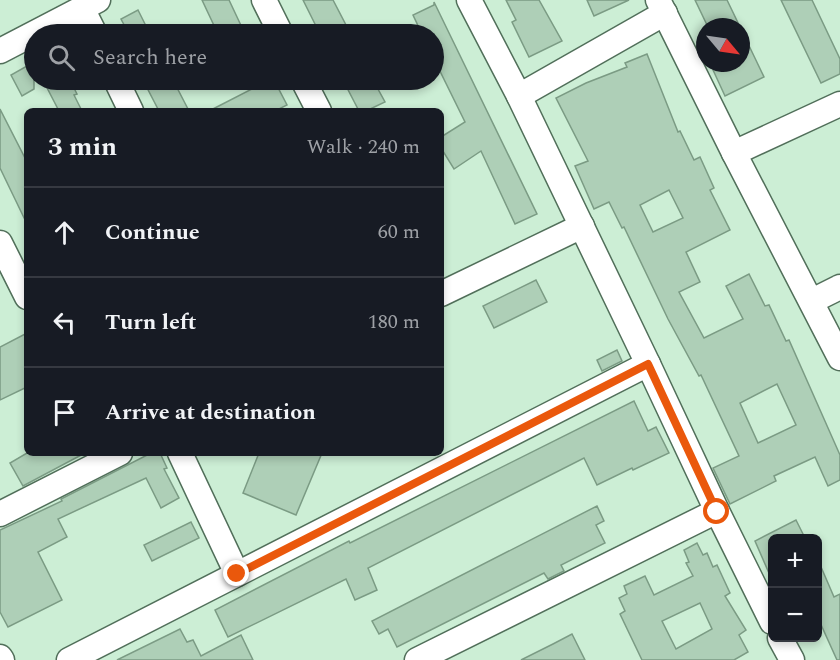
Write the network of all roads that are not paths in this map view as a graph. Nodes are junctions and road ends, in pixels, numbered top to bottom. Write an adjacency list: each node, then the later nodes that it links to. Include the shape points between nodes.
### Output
1 (264, 0): 7 (street)
2 (469, 0): 12 (street)
3 (90, 4): 5 (street); 6 (street)
4 (662, 7): 12 (street); 16 (street)
5 (52, 24)
6 (93, 24)
7 (276, 24)
8 (24, 38): 9 (street)
9 (0, 51)
10 (121, 90): 14 (street)
11 (308, 90): 15 (street)
12 (519, 96): 17 (street)
13 (840, 104): 16 (street)
14 (130, 108)
15 (317, 108)
16 (734, 153): 22 (street)
17 (582, 226): 21 (street); 24 (street)
18 (0, 243): 20 (street)
19 (840, 286): 22 (street)
20 (24, 291)
21 (444, 293)
22 (812, 301): 23 (street)
23 (840, 358)
24 (648, 364): 27 (street); 29 (street)
25 (109, 456): 28 (street)
26 (181, 456): 29 (street)
27 (717, 512): 30 (street); 33 (street)
28 (0, 514)
29 (237, 574): 32 (street)
30 (768, 614)
31 (782, 642): 34 (street)
32 (69, 660)
33 (417, 660)
34 (792, 660)

